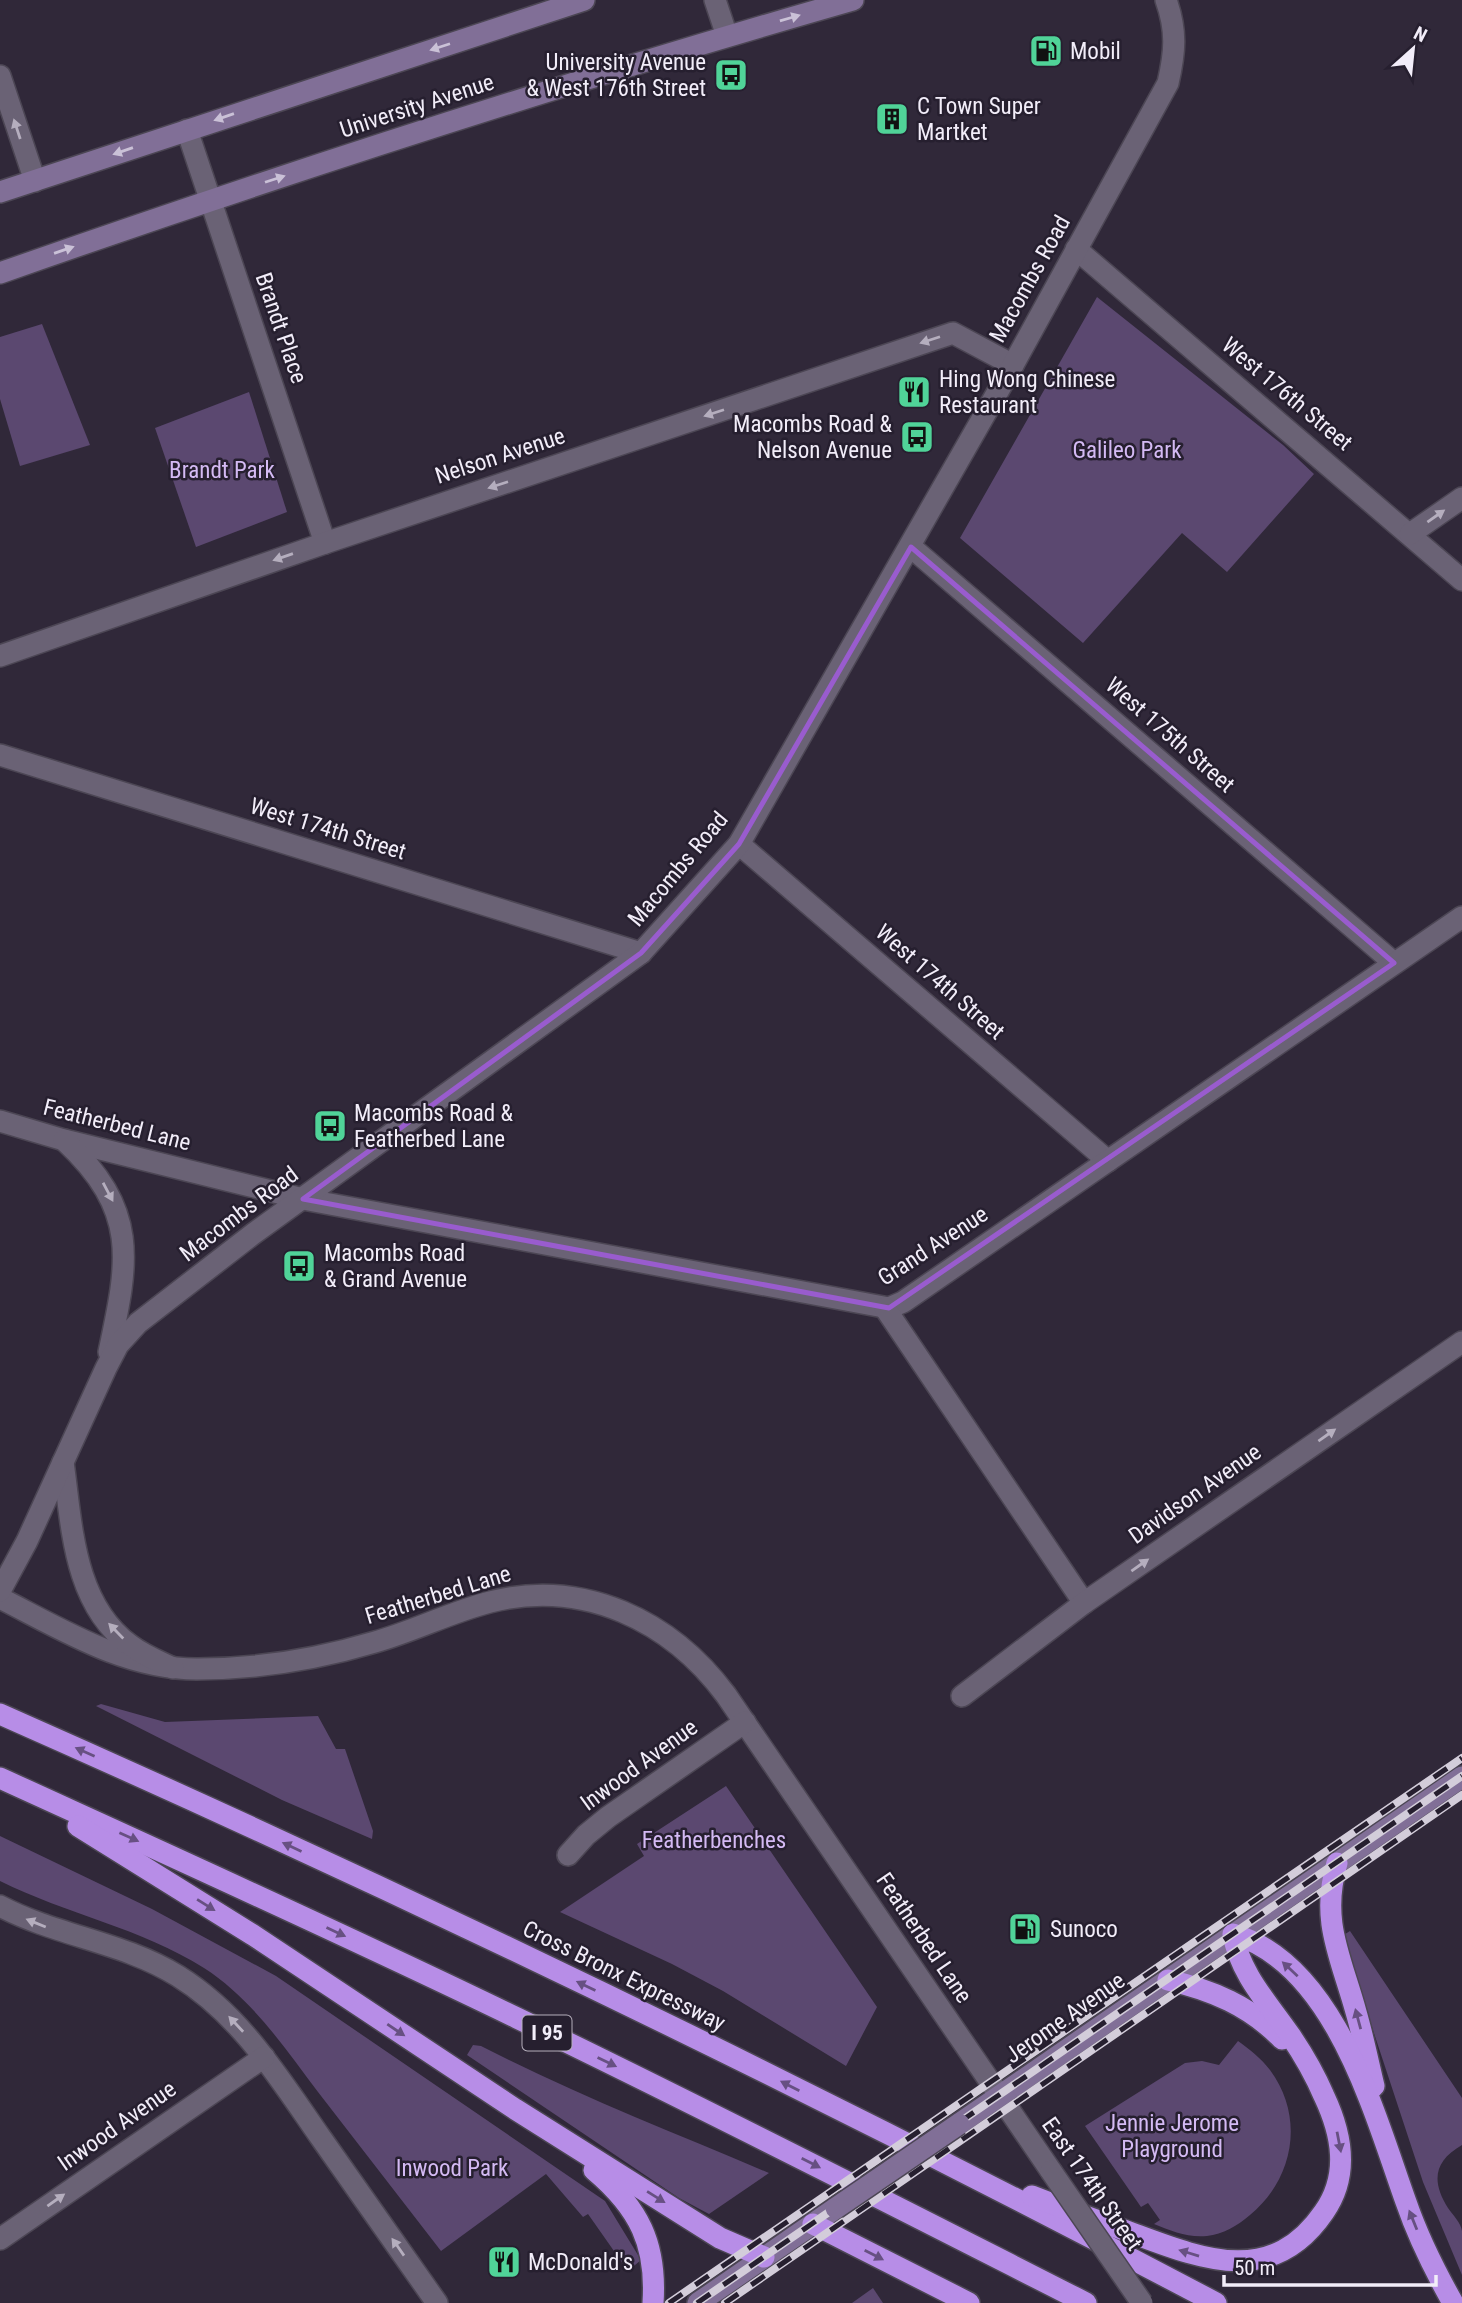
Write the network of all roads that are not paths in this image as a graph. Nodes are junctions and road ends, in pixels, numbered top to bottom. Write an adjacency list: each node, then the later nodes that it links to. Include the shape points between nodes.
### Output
1 (584, 0): 7 (main road, one-way to 7)
2 (715, 0): 5 (street)
3 (853, 0): 5 (main road, University Avenue, one-way to 3)
4 (1166, 0): 11 (street, Macombs Road, via 1175,48 1168,83)
5 (727, 36): 10 (main road, University Avenue, one-way to 5)
6 (0, 76): 8 (street, one-way to 6)
7 (187, 130): 8 (main road, one-way to 8); 10 (street, Brandt Place)
8 (35, 181): 9 (main road)
9 (0, 192)
10 (210, 200): 12 (main road, University Avenue, one-way to 10); 16 (street, Brandt Place)
11 (1076, 250): 13 (street, Macombs Road); 15 (street, West 176th Street)
12 (0, 273)
13 (1013, 365): 16 (street, Nelson Avenue, one-way to 16, via 953,332); 17 (street, Macombs Road)
14 (1462, 498): 15 (street, one-way to 14)
15 (1410, 534): 18 (street, West 176th Street)
16 (325, 542): 19 (street, Nelson Avenue, one-way to 19)
17 (911, 547): 21 (street, Macombs Road); 24 (street, West 175th Street)
18 (1462, 580)
19 (0, 656)
20 (0, 755): 23 (street, West 174th Street)
21 (739, 844): 23 (street, Macombs Road); 27 (street, West 174th Street)
22 (1462, 917): 24 (street, Grand Avenue)
23 (641, 953): 28 (street, Macombs Road)
24 (1394, 963): 27 (street, Grand Avenue)
25 (0, 1121): 26 (street, Featherbed Lane)
26 (64, 1140): 28 (street, Featherbed Lane); 31 (street, one-way to 31, via 93,1168 110,1194 123,1241 121,1289)
27 (1108, 1161): 29 (street, Grand Avenue, via 903,1301)
28 (303, 1199): 29 (street, Grand Avenue); 31 (street, Macombs Road, via 138,1323 118,1345)
29 (885, 1308): 35 (street)
30 (1462, 1342): 35 (street, Davidson Avenue, one-way to 30)
31 (106, 1368): 32 (street, Macombs Road)
32 (63, 1461): 33 (street, Macombs Road); 36 (street, one-way to 32, via 130,1645 95,1604 80,1569)
33 (0, 1591)
34 (0, 1598): 36 (street, Featherbed Lane, via 106,1651)
35 (1084, 1604): 37 (street, Davidson Avenue)
36 (173, 1668): 39 (street, Featherbed Lane, via 224,1668 313,1657 400,1635 492,1602 550,1595 618,1610 669,1637 707,1671)
37 (962, 1696)
38 (0, 1714): 52 (highway, Cross Bronx Expressway / I 95, one-way to 38, via 503,1946)
39 (745, 1721): 42 (street, Inwood Avenue, via 608,1817); 49 (street, Featherbed Lane)
40 (1462, 1777): 43 (main road, Jerome Avenue)
41 (0, 1780): 50 (highway, one-way to 50, via 235,1924); 60 (highway, I 95, one-way to 60, via 515,2017)
42 (568, 1855)
43 (1338, 1863): 45 (main road, Jerome Avenue); 51 (highway, one-way to 43, via 1357,2013 1332,1934 1330,1891)
44 (0, 1906): 47 (street, one-way to 44, via 230,2017 179,1976)
45 (1233, 1934): 46 (main road, Jerome Avenue); 48 (highway, via 1242,1966); 51 (highway, one-way to 45, via 1343,2038 1324,2007 1273,1954)
46 (1168, 1980): 48 (highway, via 1208,1990 1246,2009 1278,2035); 49 (main road, Jerome Avenue)
47 (264, 2057): 54 (street, Inwood Avenue, one-way to 47); 56 (street, one-way to 47)
48 (1315, 2078): 52 (highway, one-way to 52, via 1339,2139 1339,2180 1328,2206 1309,2230 1279,2252 1260,2259 1219,2261 1194,2255)
49 (999, 2096): 53 (main road, Jerome Avenue, bridge); 61 (street, East 174th Street, bridge)
50 (515, 2109): 55 (highway, one-way to 55, via 720,2238); 57 (highway, via 594,2170 629,2205 652,2255)
51 (1390, 2157): 63 (highway, one-way to 51, via 1417,2229)
52 (942, 2163): 62 (highway, Cross Bronx Expressway / I 95)
53 (813, 2224): 55 (main road, Jerome Avenue); 59 (highway, one-way to 59)
54 (0, 2239)
55 (764, 2257): 58 (main road, Jerome Avenue)
56 (437, 2303)
57 (653, 2303)
58 (698, 2303)
59 (969, 2303)
60 (1086, 2303)
61 (1142, 2303)
62 (1216, 2303)
63 (1453, 2303)

